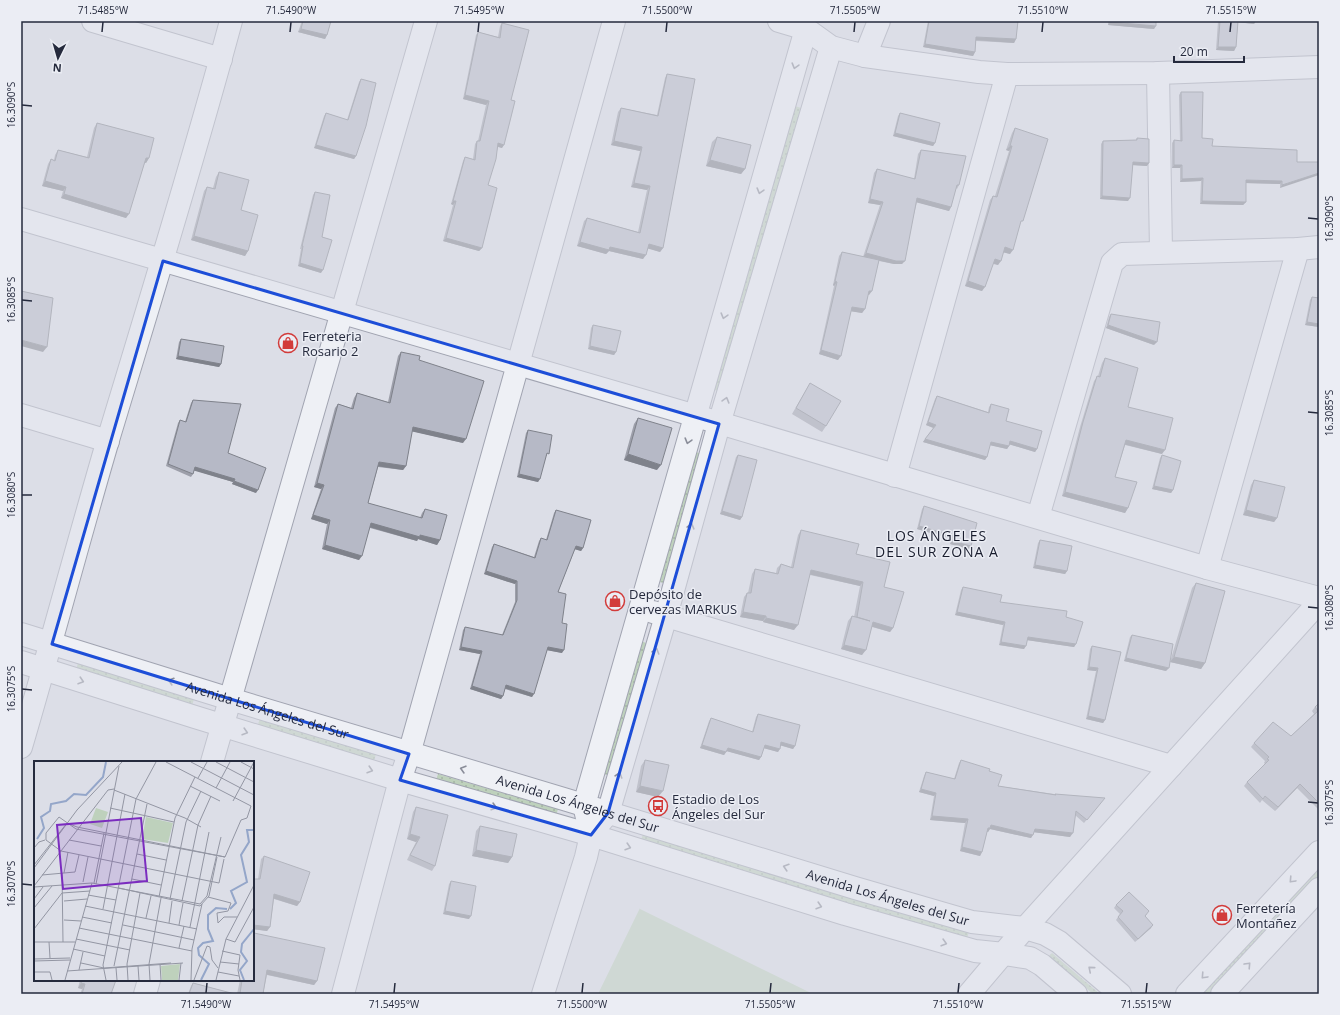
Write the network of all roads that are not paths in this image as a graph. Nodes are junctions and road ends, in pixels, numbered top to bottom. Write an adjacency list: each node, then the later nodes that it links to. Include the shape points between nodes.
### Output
1 (93, 21): 10 (street)
2 (230, 21): 10 (street)
3 (426, 21): 18 (street)
4 (614, 21): 19 (street)
5 (779, 21): 7 (street)
6 (879, 21): 9 (street)
7 (806, 29): 8 (street); 21 (street, one-way to 21)
8 (831, 47): 9 (street); 22 (street, one-way to 8)
9 (865, 56): 13 (street)
10 (221, 59): 17 (street)
11 (1319, 67): 12 (street)
12 (1158, 73): 13 (street); 16 (street)
13 (1007, 74): 24 (street)
14 (21, 219): 17 (street)
15 (1308, 248): 16 (street); 26 (street)
16 (1161, 252): 25 (street, via 1122,254 1112,263)
17 (163, 261): 18 (street); 23 (street)
18 (342, 313): 19 (street); 35 (street)
19 (517, 364): 21 (street); 38 (street, via 512,390)
20 (21, 415): 23 (street)
21 (696, 416): 22 (street); 29 (street, one-way to 29)
22 (719, 424): 24 (street); 30 (street, one-way to 22)
23 (108, 441): 32 (street)
24 (895, 476): 25 (street)
25 (1038, 517): 26 (street)
26 (1207, 568): 27 (street)
27 (1319, 598)
28 (1319, 602): 40 (street)
29 (640, 608): 30 (street); 42 (street)
30 (666, 616): 40 (street); 43 (street, one-way to 30)
31 (21, 634): 32 (street, Avenida Los Ángeles del Sur)
32 (52, 644): 34 (street); 35 (street, Avenida Los Ángeles del Sur, one-way to 32)
33 (21, 662): 34 (street)
34 (44, 669): 36 (street, Avenida Los Ángeles del Sur, one-way to 36); 37 (street)
35 (230, 699): 36 (street); 38 (street, Avenida Los Ángeles del Sur)
36 (223, 726): 39 (street); 41 (street, Avenida Los Ángeles del Sur, one-way to 41)
37 (21, 747)
38 (409, 754): 41 (street); 42 (street, Avenida Los Ángeles del Sur, one-way to 38)
39 (212, 761)
40 (1171, 766): 47 (street)
41 (400, 780): 44 (street, Avenida Los Ángeles del Sur, one-way to 44); 51 (street)
42 (584, 805): 43 (street, Avenida Los Ángeles del Sur); 44 (street)
43 (608, 813): 44 (street); 47 (street, Avenida Los Ángeles del Sur, one-way to 43, via 972,922)
44 (591, 835): 48 (street, Avenida Los Ángeles del Sur, one-way to 48, via 852,916 975,951); 52 (street)
45 (1319, 852): 56 (street, one-way to 56)
46 (1319, 890): 57 (street, one-way to 46)
47 (1024, 928): 48 (street); 55 (street, Avenida Los Ángeles del Sur, one-way to 47, via 1059,942 1045,934)
48 (1004, 954): 53 (street); 54 (street, Avenida Los Ángeles del Sur, via 1034,960)
49 (149, 981): 50 (street)
50 (145, 994)
51 (343, 994)
52 (543, 994)
53 (969, 994)
54 (1076, 994)
55 (1120, 994)
56 (1187, 994)
57 (1222, 994)

